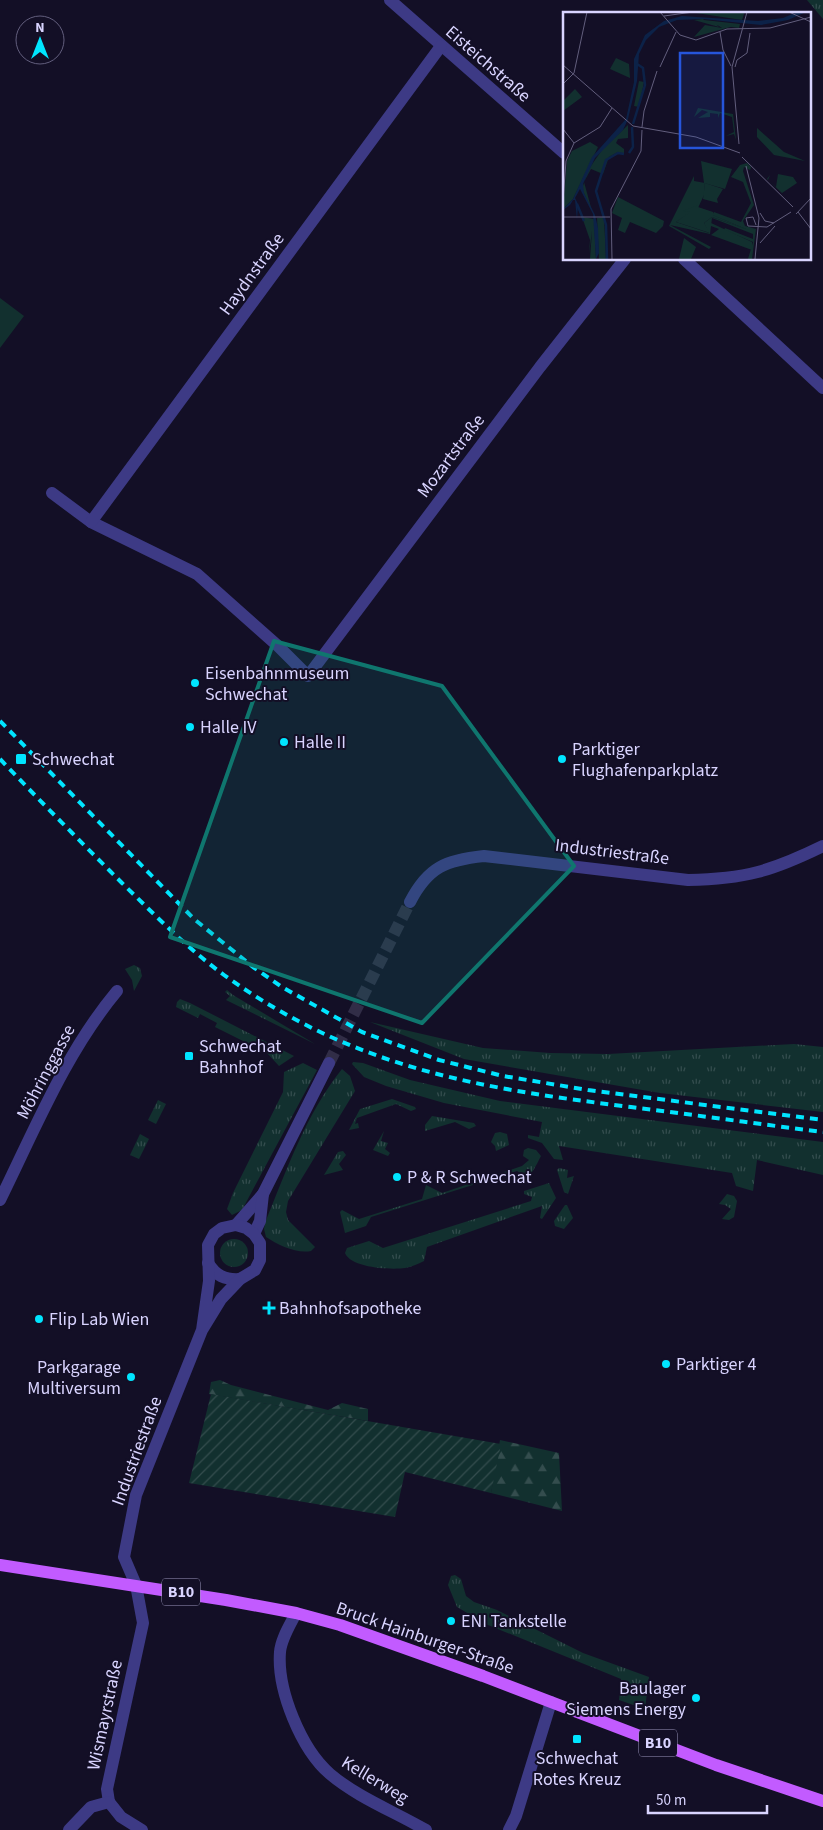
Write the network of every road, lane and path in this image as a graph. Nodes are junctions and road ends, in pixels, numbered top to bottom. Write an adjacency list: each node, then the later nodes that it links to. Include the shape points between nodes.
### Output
1 (390, 0): 2 (street, Eisteichstraße)
2 (441, 46): 3 (street, Eisteichstraße); 8 (street, Haydnstraße)
3 (563, 152)
4 (625, 260): 8 (street, Mozartstraße, via 540,366 308,676 197,574)
5 (685, 260): 6 (street)
6 (823, 388)
7 (52, 493): 8 (street)
8 (91, 522)
9 (823, 846): 10 (street, Industriestraße, via 754,874 721,879 688,880 484,856 456,859 426,877)
10 (410, 902)
11 (118, 991): 14 (street, Möhringgasse, via 92,1024 66,1068)
12 (329, 1063): 13 (street, Industriestraße)
13 (263, 1194): 15 (street, Industriestraße); 16 (street, Industriestraße, via 260,1221)
14 (0, 1200)
15 (236, 1225): 16 (street); 17 (street, Industriestraße, via 222,1228 214,1234 208,1246)
16 (254, 1234): 18 (street, Industriestraße, via 260,1243 260,1260 255,1270)
17 (208, 1263): 18 (street, via 222,1277); 19 (street, Industriestraße, via 209,1281)
18 (240, 1279): 19 (street, Industriestraße, via 221,1299)
19 (202, 1330): 21 (street, Industriestraße, via 136,1495 124,1557)
20 (0, 1566): 21 (main road, Bruck Hainburger-Straße / B10)
21 (136, 1585): 22 (main road, Bruck Hainburger-Straße / B10); 25 (street, Wismayrstraße, via 143,1623 106,1789)
22 (296, 1613): 23 (main road, Bruck Hainburger-Straße / B10, via 376,1637); 28 (street, Kellerweg, via 283,1642 280,1668 287,1703 308,1747 329,1773 342,1783)
23 (551, 1702): 24 (main road, Bruck Hainburger-Straße / B10, via 716,1765); 29 (street)
24 (823, 1801)
25 (109, 1802): 26 (street, via 91,1807); 27 (street, via 121,1816)
26 (69, 1830)
27 (142, 1830)
28 (426, 1830)
29 (509, 1830)

